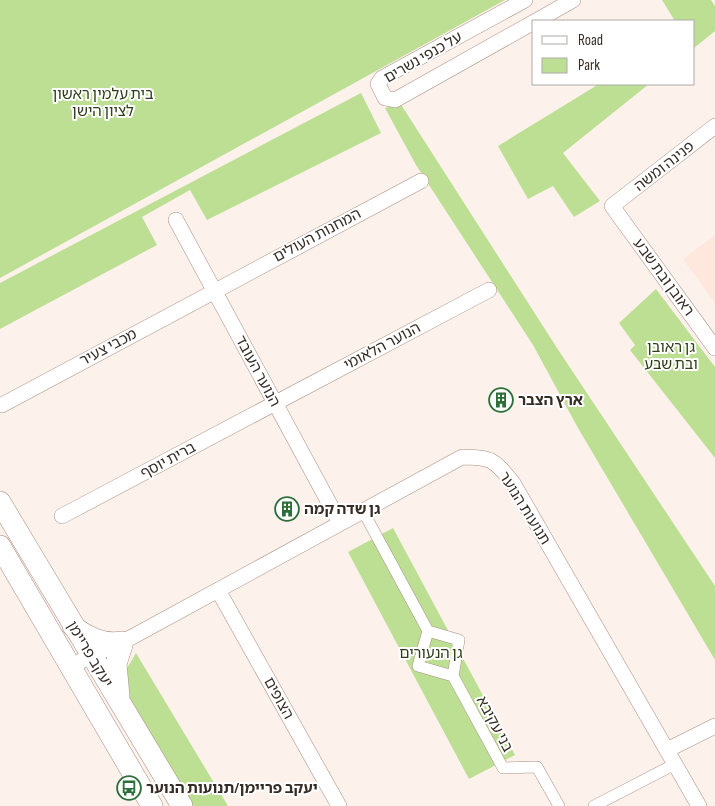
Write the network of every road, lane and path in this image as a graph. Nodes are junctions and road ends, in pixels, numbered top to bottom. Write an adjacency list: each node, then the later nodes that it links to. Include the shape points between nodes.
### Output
1 (525, 0): 4 (street, על כנפי נשרים, via 382,78 378,84 385,98 395,100)
2 (573, 0): 3 (street, על כנפי נשרים)
3 (538, 20)
4 (532, 24)
5 (715, 126): 7 (street, פנינה ומשה)
6 (421, 181): 9 (street, המחנות העולים)
7 (612, 206): 11 (street, ראובן ובת שבע)
8 (176, 220): 9 (street, הנוער העובד)
9 (214, 290): 12 (street, הנוער העובד); 13 (street, מכבי צעיר)
10 (489, 290): 12 (street, הנוער הלאומי)
11 (715, 348)
12 (275, 402): 16 (street, ברית יוסף); 17 (street, הנוער העובד)
13 (2, 405)
14 (0, 502): 20 (main road, יעקב פריימן)
15 (363, 511): 17 (street, תנועות הנוער); 21 (street); 28 (street, תנועות הנוער, via 462,457 495,461 513,483)
16 (62, 516)
17 (340, 523): 19 (street, תנועות הנוער)
18 (0, 546): 24 (main road, יעקב פריימן)
19 (218, 590): 22 (street, תנועות הנוער); 32 (street, הצופים)
20 (73, 626): 22 (main road, via 91,638); 23 (main road, יעקב פריימן)
21 (428, 631): 25 (street, via 458,640); 25 (street, via 418,666)
22 (125, 642): 23 (street, תנועות הנוער); 26 (main road, via 116,664)
23 (93, 659): 24 (street, תנועות הנוער); 26 (main road, יעקב פריימן)
24 (72, 670): 30 (main road, יעקב פריימן)
25 (453, 676): 33 (street, בני עקיבא, via 503,768 537,767)
26 (121, 704): 31 (main road, יעקב פריימן)
27 (715, 726): 28 (street)
28 (667, 750): 29 (street, תנועות הנוער)
29 (675, 764): 34 (street); 35 (street, תנועות הנוער)
30 (152, 806)
31 (182, 806)
32 (339, 806)
33 (559, 806)
34 (594, 806)
35 (700, 806)

